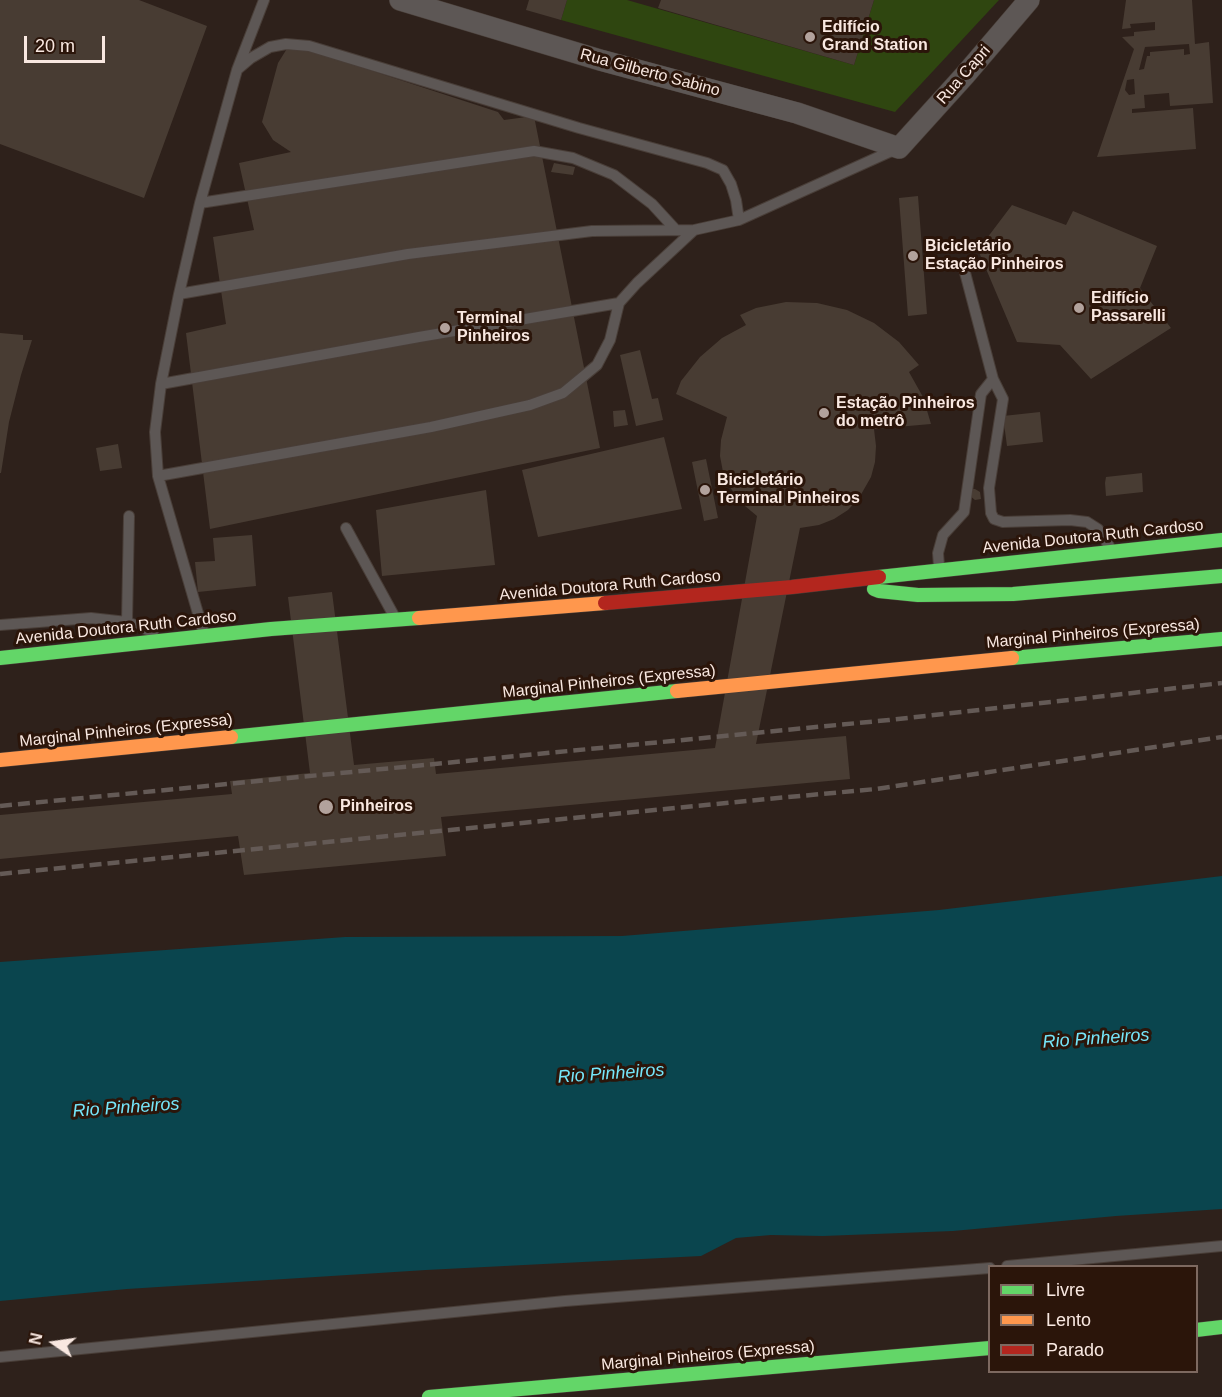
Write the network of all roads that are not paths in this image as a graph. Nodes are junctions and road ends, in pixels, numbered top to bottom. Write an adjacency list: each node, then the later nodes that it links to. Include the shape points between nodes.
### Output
1 (264, 0): 4 (lane)
2 (400, 0): 5 (street, Rua Gilberto Sabino, via 797,113)
3 (1029, 0): 5 (street, Rua Capri)
4 (237, 70): 6 (lane); 7 (lane, via 270,47 309,46 707,163 723,170 731,184)
5 (899, 148): 7 (lane)
6 (200, 203): 8 (lane, via 534,151 563,155 614,175 652,204); 11 (lane)
7 (739, 220): 9 (lane)
8 (675, 229): 9 (lane); 11 (lane, via 592,231 408,254)
9 (694, 230): 12 (lane)
10 (963, 264): 13 (lane)
11 (179, 294): 14 (lane)
12 (619, 303): 14 (lane); 15 (lane, via 610,340 597,365 563,393 530,405 431,427)
13 (993, 379): 19 (lane, via 1003,399 989,488 994,519 1087,522 1098,529); 20 (lane, via 981,394 964,512 942,535)
14 (161, 384): 15 (lane, via 155,432)
15 (158, 476): 26 (lane)
16 (129, 516): 24 (lane)
17 (346, 528): 23 (lane)
18 (1222, 540): 19 (highway, Avenida Doutora Ruth Cardoso)
19 (1112, 551): 20 (highway, Avenida Doutora Ruth Cardoso)
20 (939, 570): 22 (highway, Avenida Doutora Ruth Cardoso)
21 (1222, 576): 22 (highway, via 1013,594 918,595 879,591)
22 (856, 579): 23 (highway, Avenida Doutora Ruth Cardoso)
23 (396, 620): 26 (highway, Avenida Doutora Ruth Cardoso)
24 (127, 622): 25 (lane, via 91,618); 28 (lane)
25 (0, 625)
26 (205, 637): 28 (highway, Avenida Doutora Ruth Cardoso)
27 (1222, 639): 30 (highway, Marginal Pinheiros (Expressa))
28 (176, 640): 29 (highway, Avenida Doutora Ruth Cardoso)
29 (0, 657)
30 (0, 760)
31 (1222, 1246): 32 (lane)
32 (1018, 1265)
33 (988, 1268): 37 (lane, via 565,1301)
34 (1222, 1327): 35 (highway)
35 (1198, 1330)
36 (988, 1348): 38 (highway, Marginal Pinheiros (Expressa))
37 (0, 1357)
38 (429, 1397)

